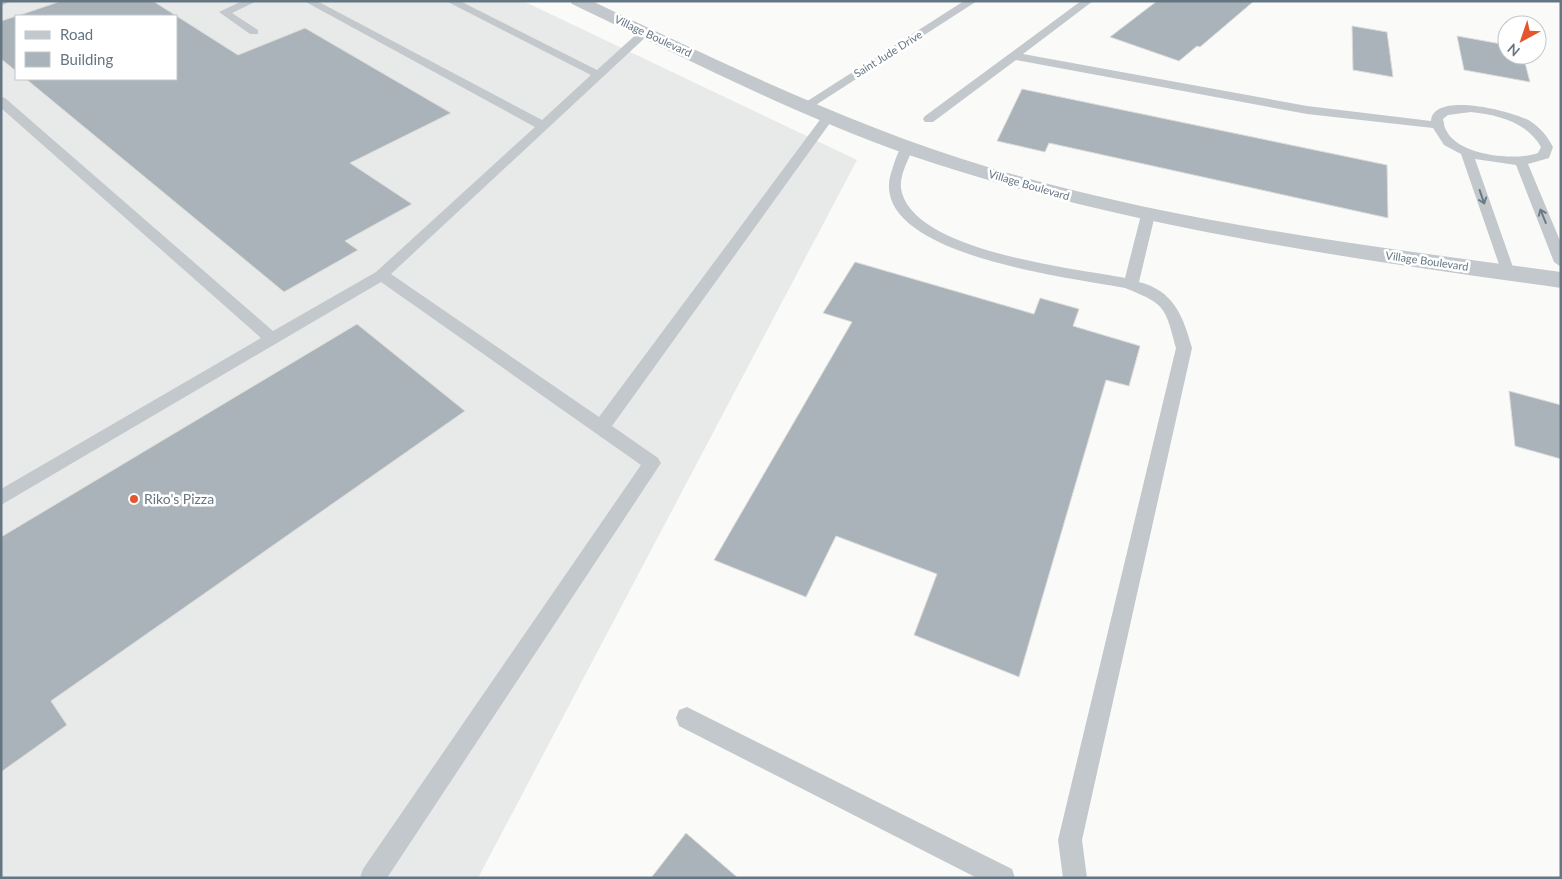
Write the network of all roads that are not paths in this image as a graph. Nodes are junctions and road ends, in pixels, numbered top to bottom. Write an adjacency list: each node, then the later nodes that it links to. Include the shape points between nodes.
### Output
1 (6, 1): 8 (lane)
2 (252, 1): 9 (lane, via 224,12)
3 (309, 1): 18 (lane)
4 (451, 1): 12 (lane)
5 (578, 1): 10 (street, Village Boulevard)
6 (972, 1): 14 (lane, Saint Jude Drive)
7 (1088, 1): 11 (lane)
8 (1, 3)
9 (254, 32)
10 (645, 32): 12 (lane); 14 (street, Village Boulevard)
11 (1015, 56): 16 (lane); 17 (lane, via 1307,110)
12 (599, 75): 18 (lane)
13 (1, 101): 30 (lane)
14 (804, 107): 15 (street, Village Boulevard)
15 (829, 116): 20 (street, Village Boulevard); 31 (lane)
16 (929, 119)
17 (1436, 125): 19 (lane, via 1444,112 1488,110 1522,122); 22 (lane, via 1441,134)
18 (543, 126): 27 (lane)
19 (1545, 143): 21 (lane); 23 (lane, via 1544,155)
20 (908, 146): 24 (street, Village Boulevard, via 1001,177); 29 (lane, via 895,178 894,192 901,210 932,234 967,249 1051,270)
21 (1561, 147)
22 (1466, 151): 23 (lane, via 1503,162); 26 (lane, one-way to 26)
23 (1521, 162): 25 (lane, one-way to 23)
24 (1148, 215): 26 (street, Village Boulevard, via 1276,240); 29 (lane)
25 (1561, 262)
26 (1508, 273): 28 (street, Village Boulevard)
27 (381, 275): 30 (lane); 31 (lane)
28 (1561, 280)
29 (1131, 285): 36 (lane, via 1153,293 1166,303 1176,321 1184,348 1070,840)
30 (272, 339): 32 (lane)
31 (601, 428): 34 (lane, via 652,463)
32 (1, 498)
33 (687, 718): 35 (lane)
34 (372, 878)
35 (1003, 878)
36 (1075, 878)

